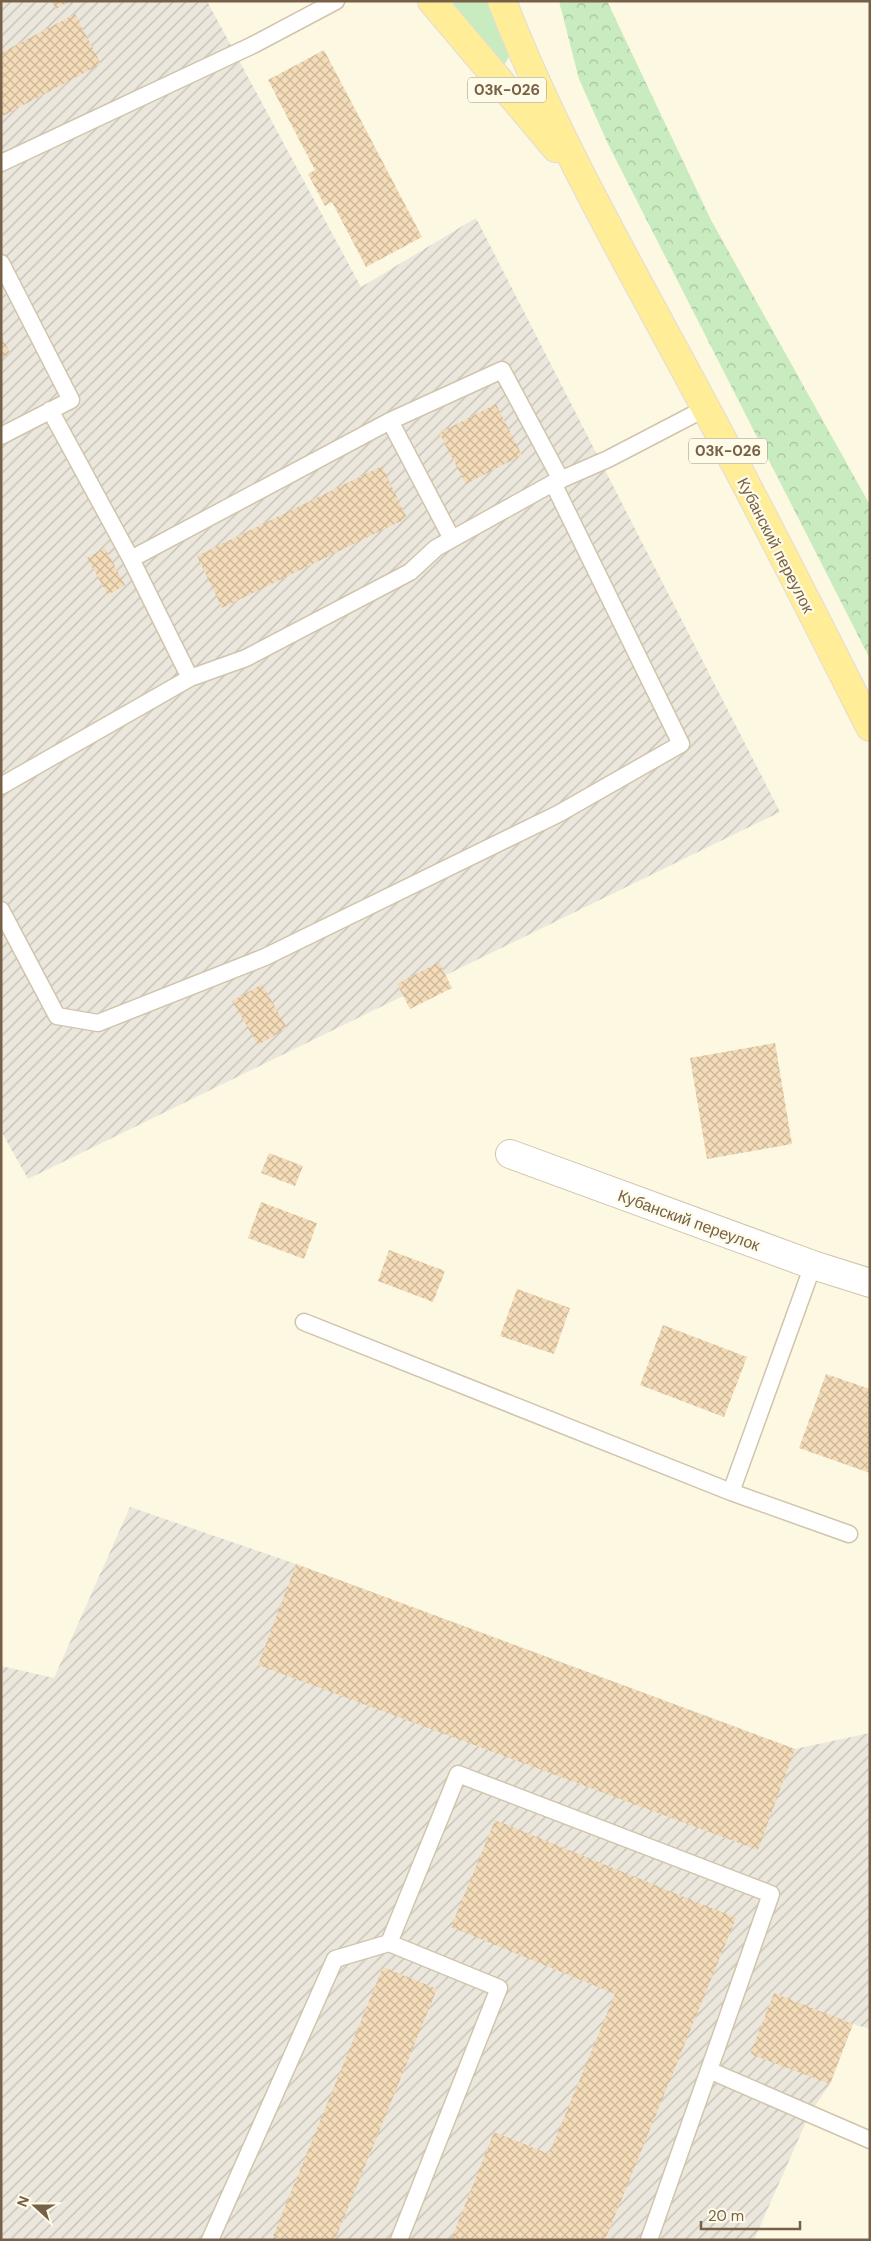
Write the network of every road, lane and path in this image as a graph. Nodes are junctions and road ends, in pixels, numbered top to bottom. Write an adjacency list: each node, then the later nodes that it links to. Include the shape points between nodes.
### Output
1 (336, 1): 4 (lane, via 253,45)
2 (432, 1): 5 (main road, Кубанский переулок / 03К-026)
3 (502, 1): 5 (main road, Кубанский переулок / 03К-026, via 524,58)
4 (1, 163)
5 (581, 178): 7 (main road, Кубанский переулок / 03К-026)
6 (1, 263): 8 (lane, via 71,400)
7 (706, 408): 11 (lane); 15 (main road, Кубанский переулок / 03К-026)
8 (50, 410): 10 (lane); 13 (lane)
9 (390, 421): 11 (lane, via 502,370); 12 (lane); 13 (lane)
10 (1, 436)
11 (557, 482): 12 (lane); 17 (lane, via 680,744 558,814 265,957 98,1024 58,1016)
12 (452, 540): 14 (lane, via 436,548 410,572 246,658)
13 (131, 559): 14 (lane)
14 (190, 678): 16 (lane)
15 (870, 727)
16 (1, 786)
17 (1, 910)
18 (510, 1154): 19 (street, Кубанский переулок)
19 (812, 1265): 20 (street, Кубанский переулок); 22 (lane)
20 (870, 1284)
21 (304, 1322): 22 (lane)
22 (731, 1492): 23 (lane)
23 (849, 1534)
24 (389, 1943): 25 (lane, via 458,1774 772,1894); 27 (lane, via 335,1959); 28 (lane, via 499,1988)
25 (711, 2071): 26 (lane); 29 (lane)
26 (870, 2140)
27 (210, 2240)
28 (399, 2240)
29 (649, 2240)

